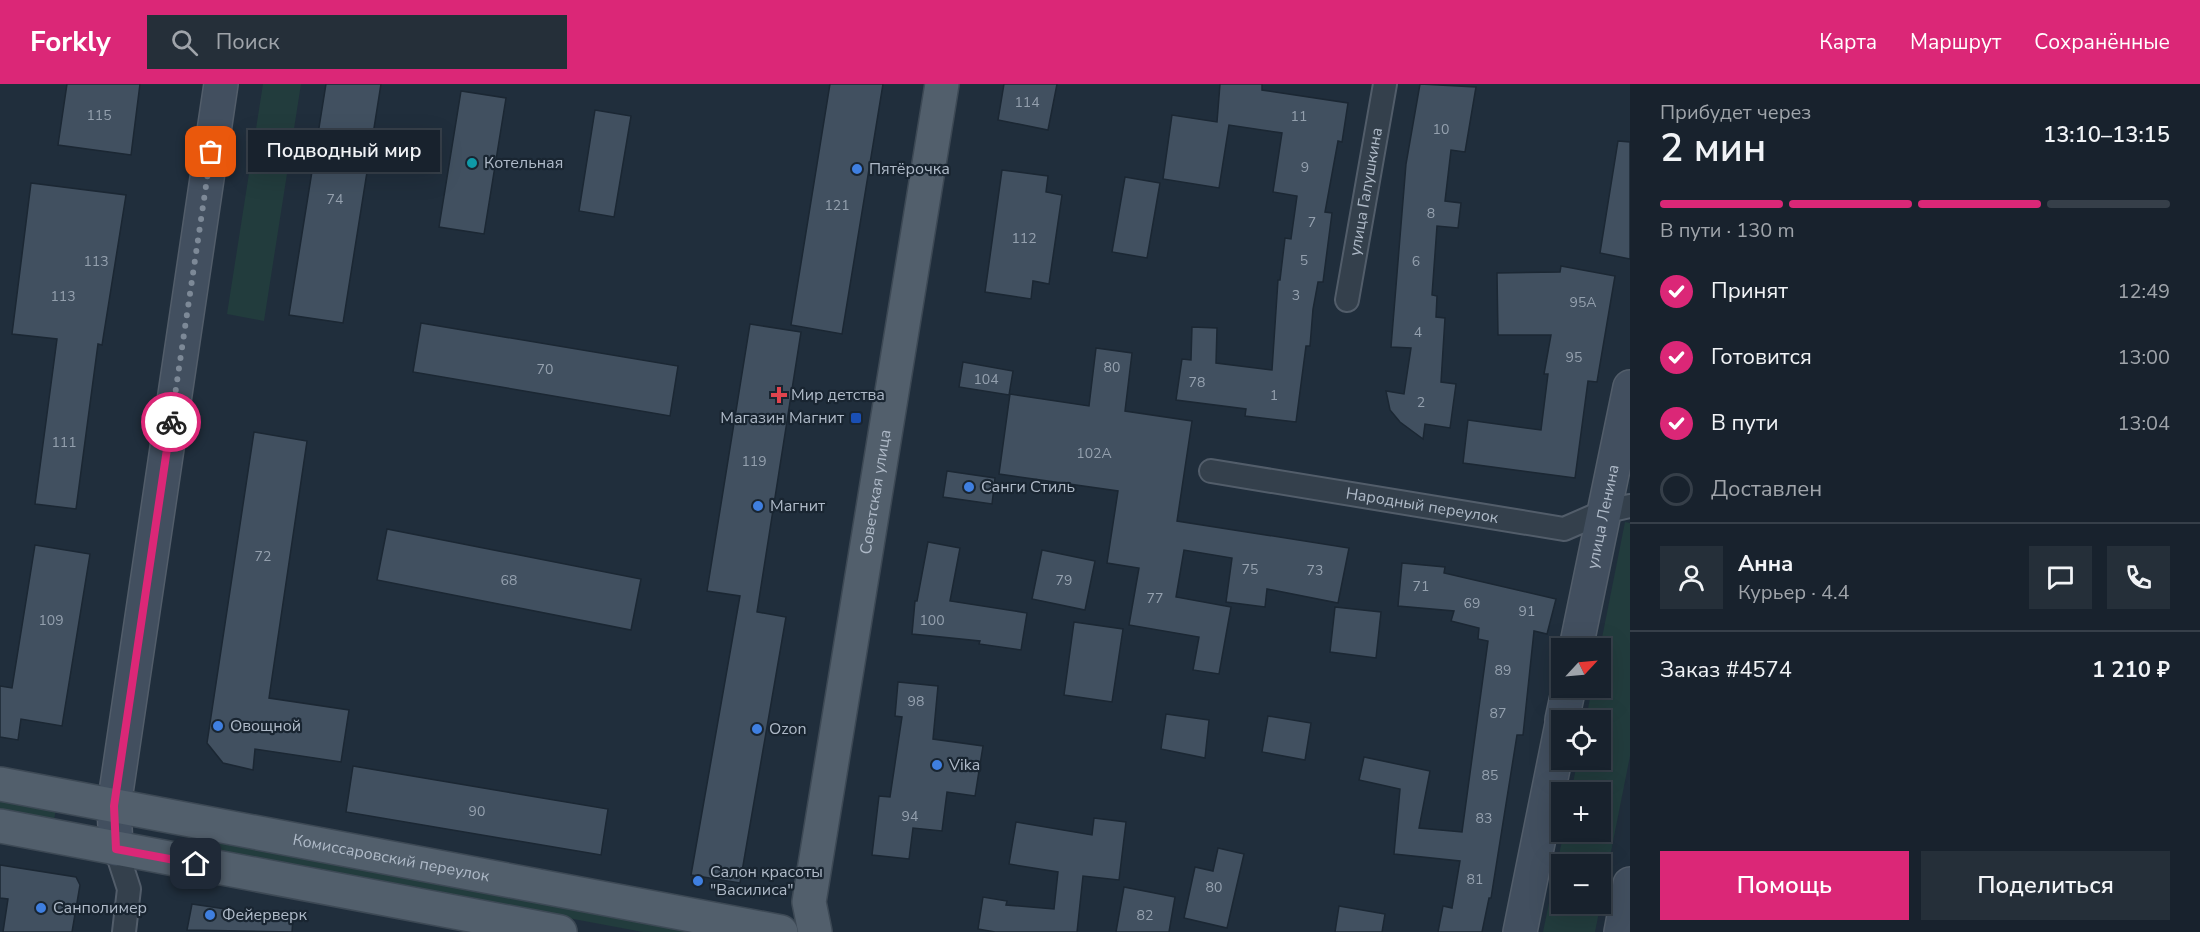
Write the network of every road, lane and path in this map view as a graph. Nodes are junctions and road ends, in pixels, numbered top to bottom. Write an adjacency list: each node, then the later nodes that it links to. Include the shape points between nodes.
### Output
1 (221, 84): 11 (main road)
2 (942, 84): 15 (main road, Советская улица)
3 (1385, 84): 4 (street, улица Галушкина)
4 (1347, 300)
5 (1630, 387): 7 (main road, улица Ленина)
6 (1211, 471): 7 (street, Народный переулок, via 1564,529)
7 (1617, 509): 8 (main road, улица Ленина)
8 (1579, 638)
9 (1553, 770): 19 (main road)
10 (0, 784): 11 (main road, Комиссаровский переулок)
11 (114, 806): 13 (main road); 18 (main road, Комиссаровский переулок)
12 (0, 825): 13 (main road)
13 (116, 849): 16 (street, via 129,889); 17 (main road)
14 (1630, 884): 20 (main road)
15 (812, 917): 18 (main road, Советская улица)
16 (124, 932)
17 (560, 932)
18 (783, 932)
19 (1521, 932)
20 (1621, 932)

